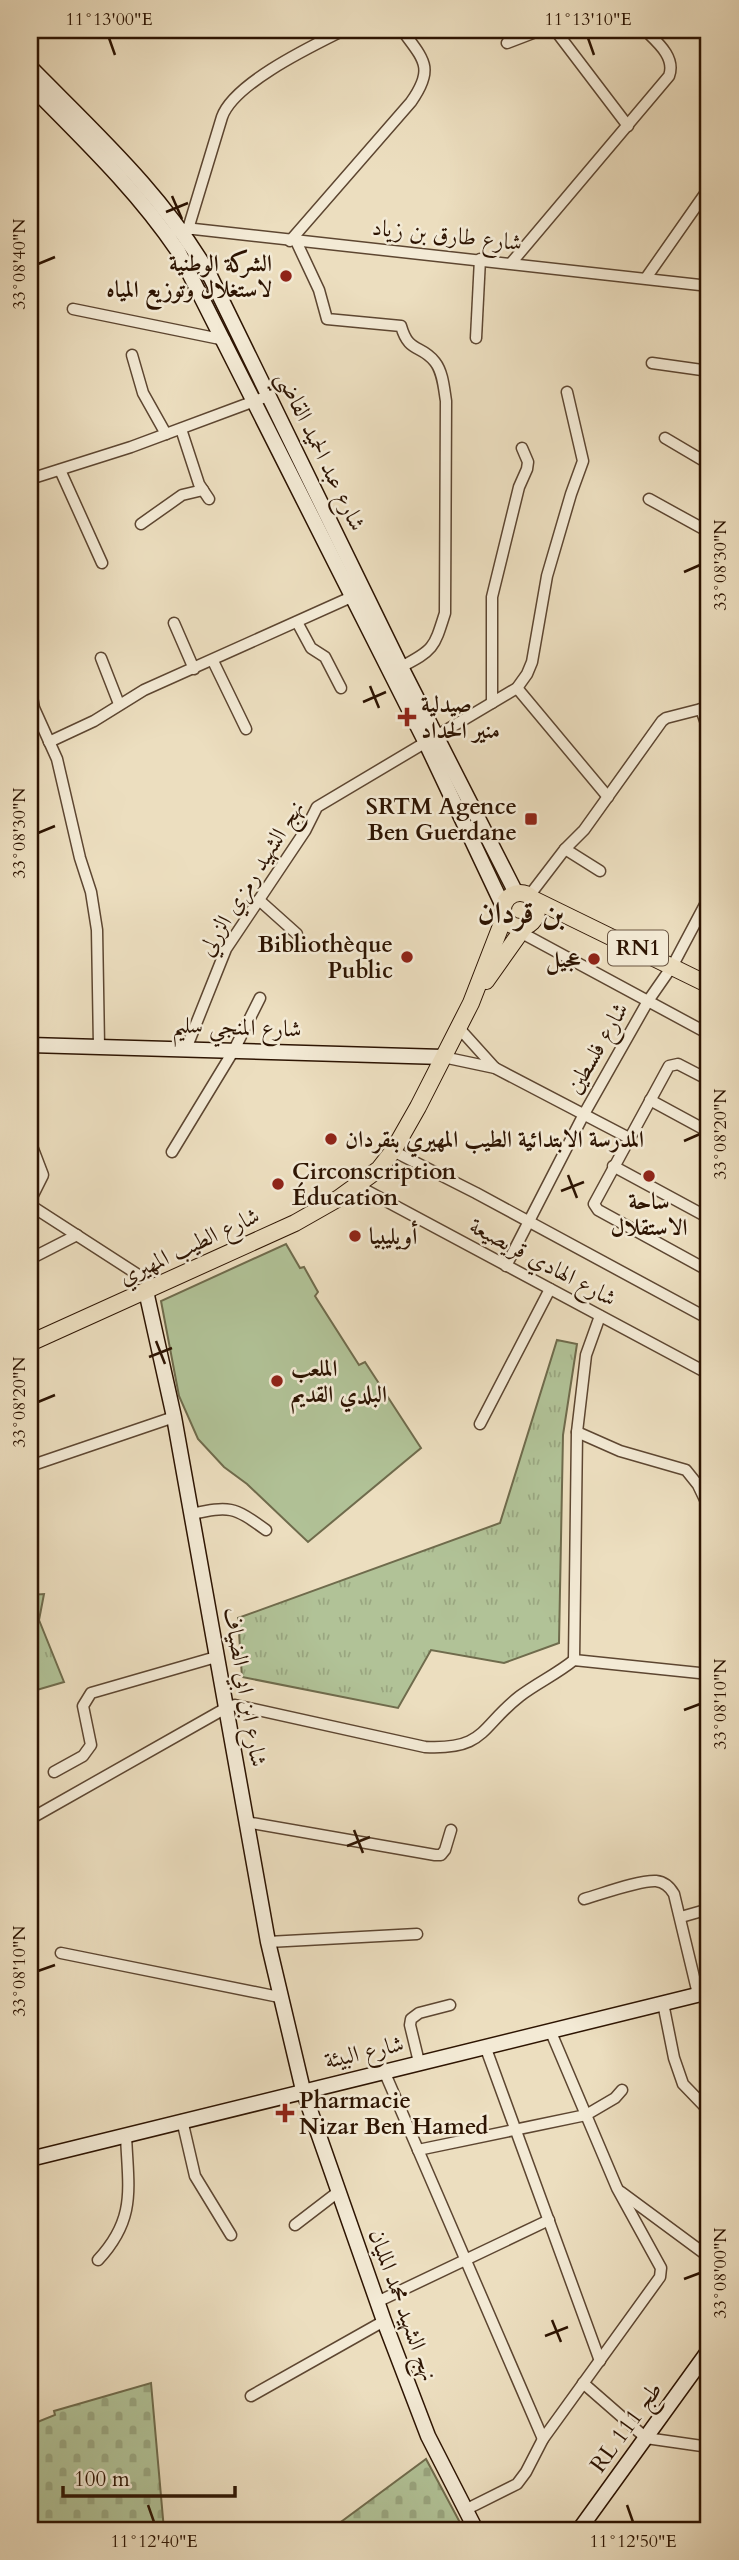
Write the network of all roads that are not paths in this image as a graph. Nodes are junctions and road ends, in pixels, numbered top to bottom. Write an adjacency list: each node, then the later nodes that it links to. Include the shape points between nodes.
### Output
1 (344, 30): 11 (street, via 229,101)
2 (402, 30): 12 (street, via 421,59 424,83)
3 (541, 30): 6 (street)
4 (555, 30): 9 (street)
5 (645, 30): 9 (street, via 668,57 671,71)
6 (507, 43)
7 (30, 67): 11 (street, شارع عبد الحميد القاضي, via 137,176)
8 (30, 85): 11 (street, شارع عبد الحميد القاضي, via 157,219)
9 (628, 127): 14 (street)
10 (709, 188): 15 (street)
11 (179, 231): 12 (street, شارع طارق بن زياد); 19 (street, شارع عبد الحميد القاضي, via 194,279); 24 (street, شارع عبد الحميد القاضي, via 211,278)
12 (293, 241): 13 (street, شارع طارق بن زياد); 41 (street, via 319,290 327,319 401,326 405,341 435,362 444,383 445,613 431,649)
13 (480, 259): 14 (street, شارع طارق بن زياد); 18 (street)
14 (512, 262): 15 (street, شارع طارق بن زياد)
15 (646, 278): 16 (street, شارع طارق بن زياد)
16 (709, 286)
17 (74, 309): 19 (street)
18 (476, 338)
19 (225, 340): 24 (street, شارع عبد الحميد القاضي)
20 (132, 355): 26 (street, via 143,393)
21 (652, 363): 22 (street)
22 (709, 371)
23 (567, 392): 45 (street, via 583,464 547,576 532,662)
24 (261, 399): 25 (street); 36 (street, شارع عبد الحميد القاضي)
25 (181, 429): 26 (street); 33 (street, via 206,494 183,495)
26 (166, 435): 30 (street)
27 (665, 438): 29 (street)
28 (522, 448): 46 (street, via 527,469 492,597)
29 (709, 464)
30 (60, 470): 31 (street); 35 (street)
31 (30, 479)
32 (649, 499): 34 (street)
33 (141, 524)
34 (709, 532)
35 (102, 563)
36 (358, 594): 37 (street); 41 (street, شارع عبد الحميد القاضي); 51 (street, شارع عبد الحميد القاضي)
37 (298, 622): 40 (street); 44 (street)
38 (174, 623): 42 (street)
39 (101, 658): 47 (street)
40 (213, 661): 42 (street); 49 (street)
41 (401, 667): 51 (street, شارع عبد الحميد القاضي)
42 (194, 669): 47 (street)
43 (30, 685): 52 (street)
44 (341, 688)
45 (517, 688): 46 (street, نهج الشهيد رمزي الزرلي); 53 (street)
46 (492, 703): 51 (street, نهج الشهيد رمزي الزرلي)
47 (119, 704): 52 (street)
48 (705, 708): 50 (street); 53 (street, via 662,721)
49 (246, 729)
50 (709, 732)
51 (430, 738): 57 (street, نهج الشهيد رمزي الزرلي, via 317,807); 58 (street, شارع عبد الحميد القاضي); 59 (street, شارع عبد الحميد القاضي)
52 (49, 742): 69 (street, via 91,892 97,930)
53 (608, 797): 54 (street)
54 (565, 849): 55 (street); 58 (street)
55 (600, 871)
56 (709, 897): 61 (street, شارع فلسطين)
57 (259, 900): 60 (street); 70 (street, نهج الشهيد رمزي الزرلي, via 226,949)
58 (527, 910): 59 (main road, via 506,900); 59 (main road, RN1, via 513,926); 61 (main road, RN1, via 565,914); 64 (street); 65 (main road)
59 (504, 912): 65 (main road)
60 (297, 934)
61 (673, 965): 62 (main road, RN1); 64 (street, شارع فلسطين)
62 (709, 985)
63 (260, 999): 71 (street)
64 (648, 1001): 67 (street); 76 (street, شارع فلسطين)
65 (471, 1003): 66 (main road, شارع الطيب المهيري)
66 (458, 1027): 72 (main road, شارع الطيب المهيري); 73 (street)
67 (709, 1034)
68 (30, 1045): 69 (street, شارع المنجي سليم)
69 (99, 1046): 70 (street, شارع المنجي سليم)
70 (186, 1049): 71 (street, شارع المنجي سليم)
71 (234, 1050): 72 (street, شارع المنجي سليم); 81 (street)
72 (443, 1057): 73 (street); 80 (main road, شارع الطيب المهيري)
73 (495, 1068): 76 (street)
74 (709, 1080): 75 (street, via 671,1064)
75 (650, 1100): 77 (street); 78 (street)
76 (584, 1114): 78 (street); 86 (street, شارع فلسطين)
77 (709, 1132)
78 (629, 1138): 82 (street)
79 (30, 1141): 84 (street, via 43,1175)
80 (393, 1151): 83 (main road, شارع الطيب المهيري); 86 (street)
81 (172, 1152)
82 (613, 1166): 85 (street); 90 (street, via 594,1200 595,1207)
83 (358, 1186): 89 (street, شارع الهادي قريصيعة); 91 (main road, شارع الطيب المهيري, via 295,1223)
84 (30, 1203): 87 (street)
85 (709, 1218)
86 (528, 1221): 89 (street, شارع فلسطين); 94 (street)
87 (77, 1235): 88 (street); 91 (street)
88 (30, 1258)
89 (506, 1266): 92 (street, شارع الهادي قريصيعة)
90 (709, 1271)
91 (151, 1289): 95 (main road, شارع الطيب المهيري); 97 (street, شارع ابن ابي الضياف)
92 (550, 1289): 93 (street, شارع الهادي قريصيعة); 98 (street)
93 (600, 1316): 96 (street, شارع الهادي قريصيعة); 99 (street, via 586,1355)
94 (709, 1319)
95 (30, 1343)
96 (709, 1374)
97 (174, 1417): 100 (street); 102 (street, شارع ابن ابي الضياف)
98 (480, 1424)
99 (577, 1432): 101 (street, via 620,1451 679,1466 698,1485); 105 (street)
100 (30, 1466)
101 (709, 1508)
102 (191, 1514): 103 (street, via 233,1509); 104 (street, شارع ابن ابي الضياف)
103 (266, 1530)
104 (216, 1657): 107 (street, شارع ابن ابي الضياف); 108 (street, via 91,1693 83,1706 91,1745 83,1756)
105 (574, 1660): 106 (street); 107 (street, via 520,1696 478,1738 453,1747 425,1747 243,1705)
106 (709, 1674)
107 (226, 1708): 109 (street); 110 (street, شارع ابن ابي الضياف)
108 (54, 1772)
109 (30, 1819)
110 (246, 1822): 111 (street, via 435,1855 445,1850); 116 (street, شارع ابن ابي الضياف)
111 (451, 1830)
112 (584, 1899): 114 (street, via 657,1881 671,1888)
113 (709, 1909): 114 (street)
114 (681, 1917): 118 (street)
115 (417, 1934): 116 (street)
116 (268, 1942): 119 (street, شارع ابن ابي الضياف)
117 (61, 1953): 119 (street)
118 (704, 1993): 120 (street, شارع البيئة)
119 (279, 1997): 126 (street, شارع ابن ابي الضياف)
120 (663, 2003): 122 (street, شارع البيئة); 128 (street, via 683,2084)
121 (450, 2006): 124 (street, via 419,2013 411,2020)
122 (550, 2030): 123 (street, شارع البيئة); 129 (street)
123 (485, 2046): 124 (street, شارع البيئة); 131 (street)
124 (419, 2062): 125 (street, شارع البيئة)
125 (384, 2071): 126 (street, شارع البيئة); 133 (street)
126 (303, 2090): 130 (street, شارع البيئة); 136 (street, نهج الشهيد محمد المليان)
127 (622, 2090): 129 (street)
128 (709, 2111)
129 (586, 2115): 131 (street); 135 (street)
130 (182, 2120): 132 (street, شارع البيئة); 139 (street, via 195,2176)
131 (516, 2129): 133 (street); 137 (street)
132 (126, 2135): 134 (street, شارع البيئة); 141 (street, via 127,2210 114,2243)
133 (418, 2150): 142 (street)
134 (30, 2159)
135 (617, 2188): 140 (street); 146 (street, via 661,2268 660,2277)
136 (338, 2192): 138 (street); 143 (street, نهج الشهيد محمد المليان)
137 (549, 2220): 142 (street); 146 (street)
138 (295, 2225)
139 (231, 2235)
140 (709, 2257)
141 (98, 2260)
142 (466, 2260): 143 (street); 150 (street)
143 (377, 2302): 144 (street, نهج الشهيد محمد المليان)
144 (383, 2321): 148 (street); 152 (street, نهج الشهيد محمد المليان, via 428,2436)
145 (709, 2350): 149 (street, RL طج 111)
146 (600, 2361): 147 (street)
147 (583, 2383): 149 (street); 150 (street)
148 (251, 2396)
149 (646, 2438): 151 (street); 154 (street, RL طج 111)
150 (543, 2439): 152 (street, via 517,2484)
151 (709, 2447)
152 (465, 2510): 153 (street, نهج الشهيد محمد المليان)
153 (476, 2530)
154 (579, 2530)

